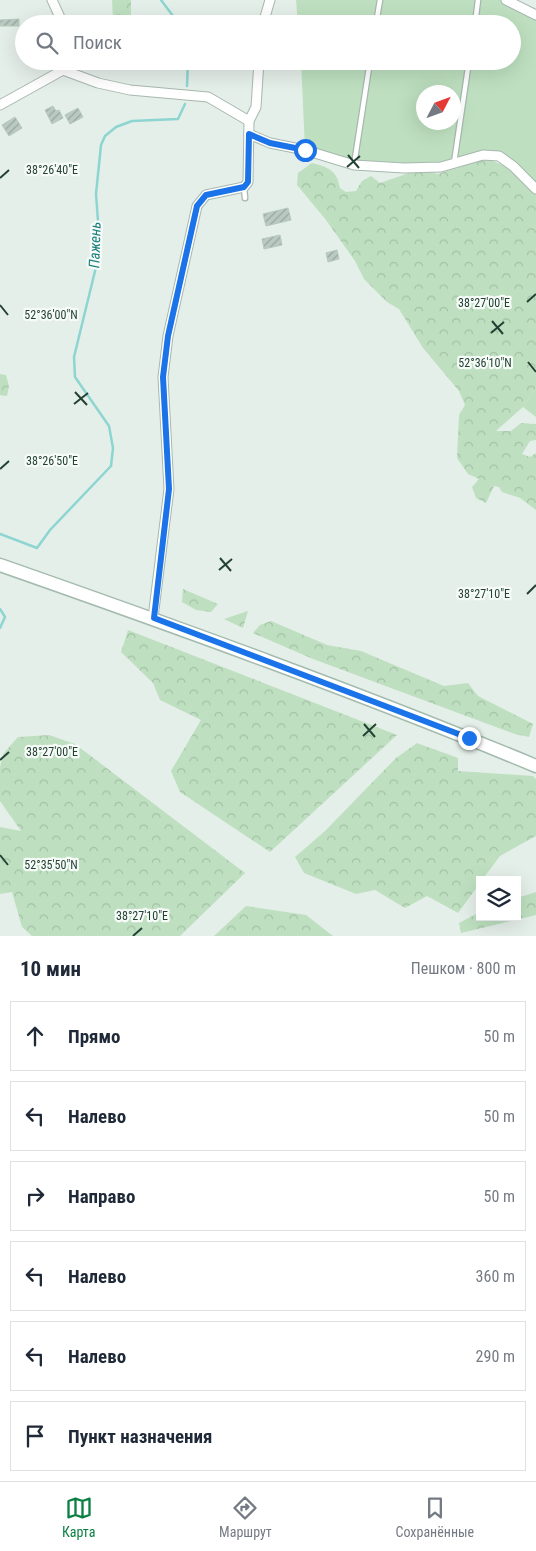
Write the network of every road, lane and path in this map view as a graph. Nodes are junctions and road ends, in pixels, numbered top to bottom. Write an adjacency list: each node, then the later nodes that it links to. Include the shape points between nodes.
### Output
1 (52, 0): 6 (street)
2 (270, 0): 7 (street)
3 (380, 0): 8 (lane)
4 (478, 0): 9 (lane)
5 (506, 0): 10 (street)
6 (58, 15)
7 (266, 15)
8 (378, 15)
9 (476, 15)
10 (536, 15)
11 (57, 70): 16 (street)
12 (72, 70): 17 (street, via 98,83 130,90 208,97)
13 (258, 70): 17 (street, via 256,107)
14 (369, 70): 20 (lane)
15 (468, 70): 19 (lane)
16 (0, 105)
17 (249, 121): 18 (street)
18 (249, 134): 20 (street, via 270,143); 21 (street, via 248,182)
19 (454, 163): 20 (street, via 441,167 404,168); 22 (street, via 483,155 499,156)
20 (354, 165)
21 (244, 187): 23 (lane); 25 (street, via 206,195 197,206 168,336 163,377 169,489)
22 (535, 189)
23 (245, 198)
24 (0, 565): 25 (street)
25 (154, 618): 26 (street)
26 (536, 766)

